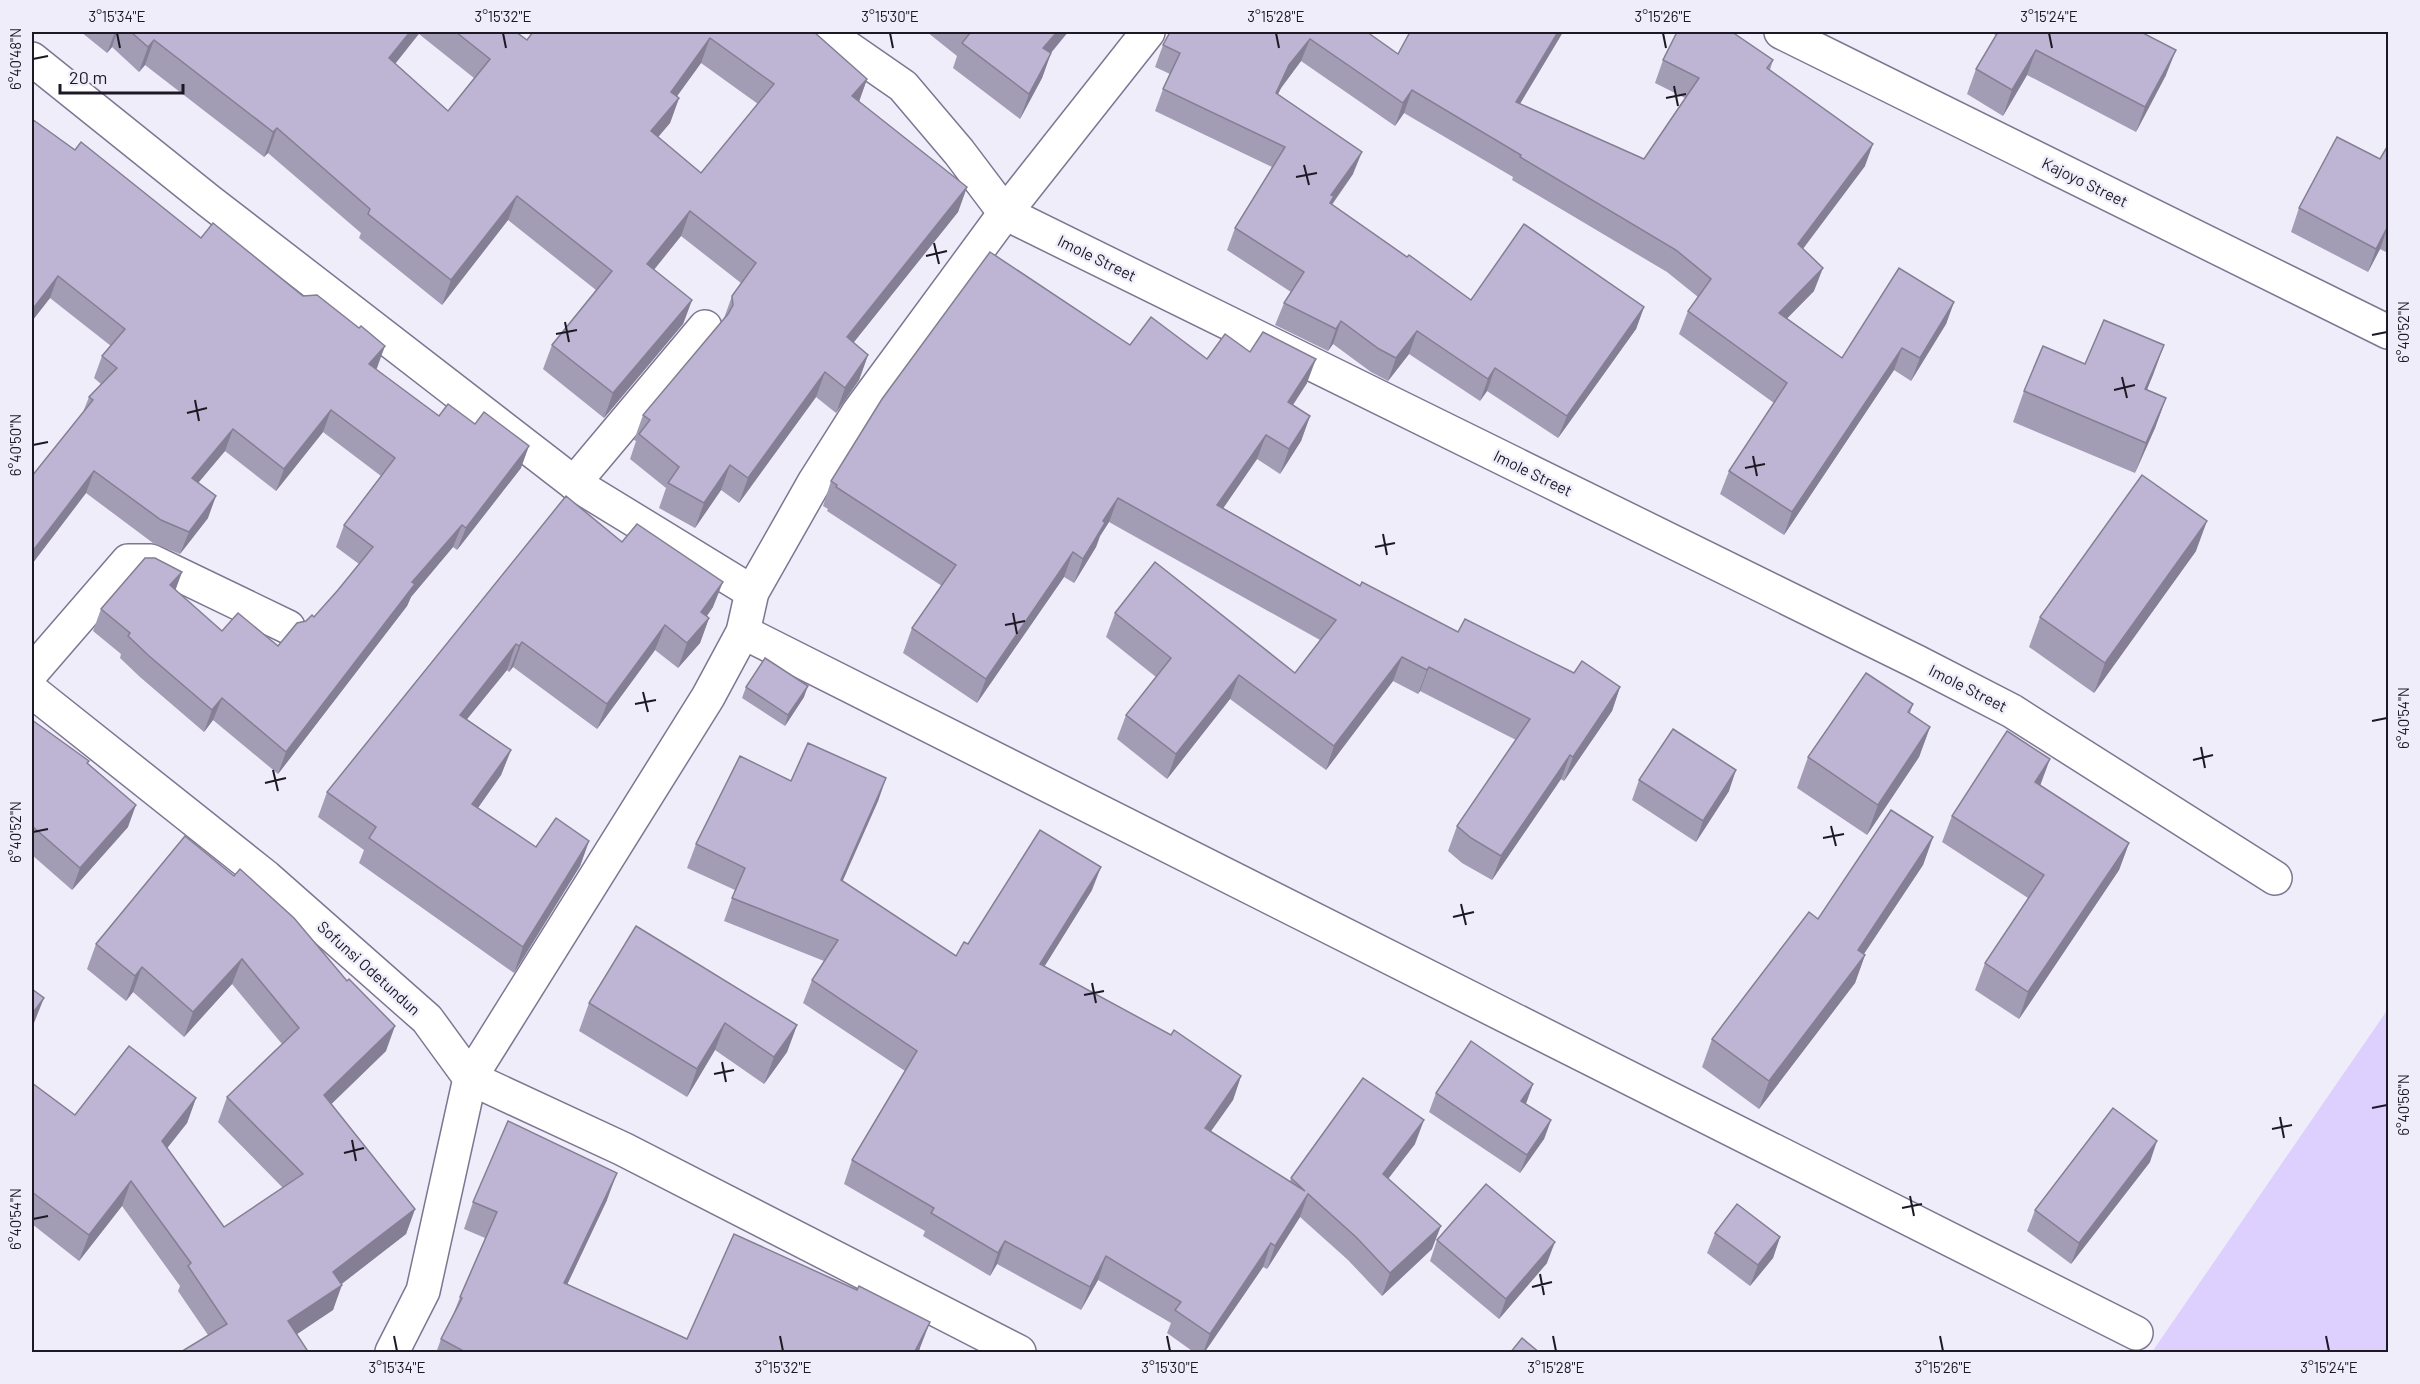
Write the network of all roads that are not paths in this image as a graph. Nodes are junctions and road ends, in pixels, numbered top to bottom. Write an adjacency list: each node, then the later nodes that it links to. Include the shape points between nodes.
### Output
1 (825, 32): 5 (street, Imole Street, via 903,86)
2 (1148, 32): 5 (street)
3 (1781, 32): 7 (street, Kajoyo Street)
4 (32, 59): 8 (street)
5 (1005, 213): 9 (street, via 858,413); 14 (street, Imole Street, via 2012,711)
6 (705, 327): 8 (street)
7 (2388, 332)
8 (574, 483): 9 (street)
9 (752, 592): 11 (street)
10 (288, 627): 12 (street, via 151,561 128,561)
11 (743, 632): 15 (street, via 708,697); 16 (street)
12 (32, 672)
13 (32, 691): 15 (street, Sofunsi Odetundun, via 266,877 427,1019)
14 (2275, 878)
15 (470, 1078): 17 (street, via 423,1291); 18 (street, via 623,1149)
16 (2136, 1333)
17 (392, 1353)
18 (1019, 1353)

